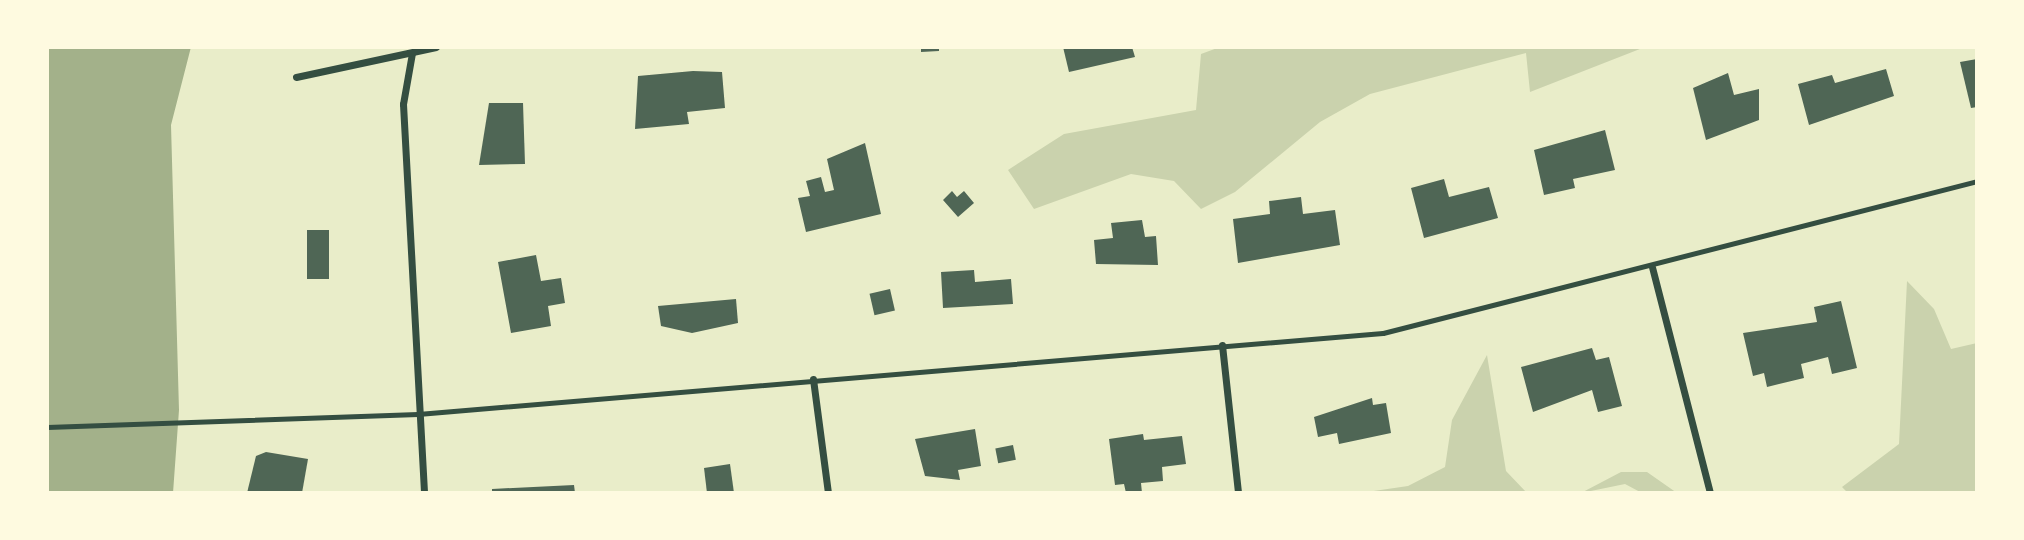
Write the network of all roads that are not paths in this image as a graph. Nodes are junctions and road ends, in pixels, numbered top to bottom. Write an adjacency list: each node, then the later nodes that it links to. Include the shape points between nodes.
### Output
1 (436, 47): 2 (street)
2 (412, 53): 3 (street); 8 (street, via 403,104)
3 (296, 76)
4 (1977, 181): 5 (lane)
5 (1653, 267): 6 (lane, via 1383,333); 13 (street)
6 (1222, 345): 7 (lane); 12 (street)
7 (813, 380): 8 (lane); 11 (street)
8 (418, 414): 9 (lane); 10 (street)
9 (47, 427)
10 (424, 493)
11 (828, 493)
12 (1238, 493)
13 (1710, 493)

